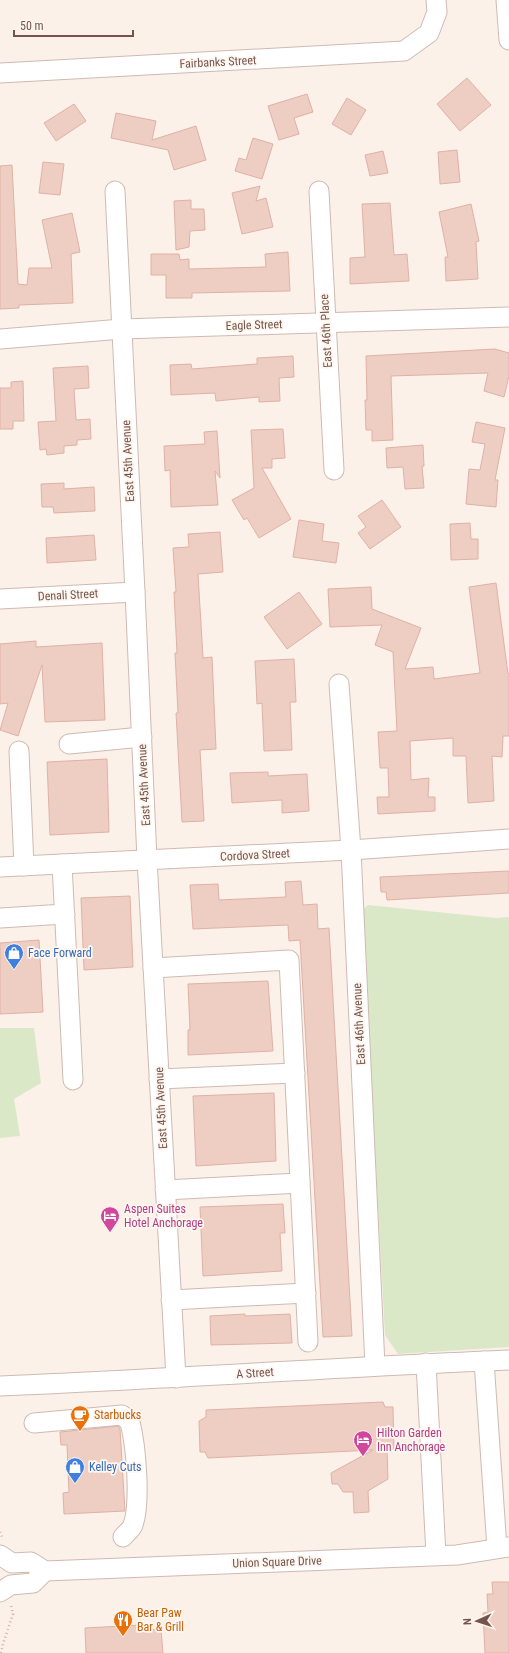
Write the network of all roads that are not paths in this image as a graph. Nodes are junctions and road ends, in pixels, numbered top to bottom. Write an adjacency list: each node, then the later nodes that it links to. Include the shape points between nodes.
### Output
1 (436, 0): 4 (street, Fairbanks Street, via 437,12 430,33 404,51)
2 (506, 0): 3 (street)
3 (509, 40)
4 (0, 74)
5 (115, 191): 9 (street, East 45th Avenue)
6 (318, 192): 8 (street, East 46th Place)
7 (509, 317): 8 (street, Eagle Street)
8 (326, 323): 9 (street, Eagle Street); 11 (street, East 46th Place)
9 (122, 329): 10 (street, Eagle Street); 12 (street, East 45th Avenue)
10 (0, 339)
11 (334, 470)
12 (135, 592): 13 (street, Denali Street); 15 (street, East 45th Avenue)
13 (0, 599)
14 (339, 684): 19 (street, East 46th Avenue)
15 (142, 737): 16 (street); 20 (street, East 45th Avenue)
16 (69, 744)
17 (19, 751): 22 (street)
18 (509, 840): 19 (street, Cordova Street)
19 (351, 850): 20 (street, Cordova Street); 38 (street, East 46th Avenue)
20 (147, 859): 21 (street, Cordova Street); 26 (street, East 45th Avenue)
21 (62, 864): 22 (street, Cordova Street); 24 (street)
22 (24, 866): 23 (street, Cordova Street)
23 (0, 867)
24 (65, 914): 25 (street); 29 (street)
25 (0, 918)
26 (153, 968): 27 (street, via 290,960); 28 (street, East 45th Avenue)
27 (295, 1073): 28 (street); 30 (street)
28 (159, 1079): 31 (street, East 45th Avenue)
29 (73, 1080)
30 (300, 1183): 31 (street); 32 (street)
31 (165, 1190): 33 (street, East 45th Avenue)
32 (306, 1293): 33 (street); 34 (street)
33 (171, 1300): 39 (street, East 45th Avenue)
34 (308, 1342)
35 (509, 1360): 36 (street, A Street)
36 (484, 1361): 37 (street, A Street); 43 (street)
37 (426, 1363): 38 (street, A Street); 45 (street)
38 (375, 1366): 39 (street, A Street)
39 (176, 1378): 40 (street, A Street)
40 (0, 1386)
41 (34, 1423): 42 (street, via 122,1415 130,1422 136,1459 137,1510 133,1526)
42 (123, 1536)
43 (503, 1548): 45 (street, Union Square Drive, via 457,1555)
44 (0, 1555): 46 (street, via 12,1563 31,1562)
45 (436, 1555): 46 (street, Union Square Drive)
46 (45, 1571): 47 (street, via 33,1583 11,1585)
47 (5, 1598)

